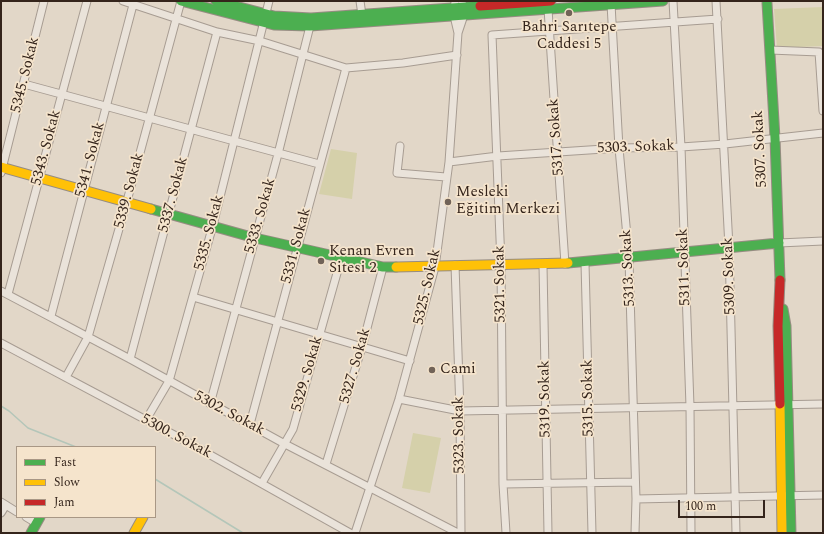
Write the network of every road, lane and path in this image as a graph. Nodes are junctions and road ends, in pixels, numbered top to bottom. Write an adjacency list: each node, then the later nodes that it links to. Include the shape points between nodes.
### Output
1 (44, 1): 30 (street, 5345. Sokak)
2 (87, 1): 31 (street, 5343. Sokak)
3 (123, 1): 11 (street)
4 (181, 1): 17 (street, 5339. Sokak); 18 (street)
5 (216, 1): 18 (street)
6 (269, 1): 18 (street, 5335. Sokak)
7 (360, 1): 16 (street)
8 (663, 1): 13 (street)
9 (673, 1): 20 (street, 5311. Sokak)
10 (716, 1): 19 (street, 5309. Sokak)
11 (133, 2): 17 (street); 32 (street, 5341. Sokak)
12 (766, 2): 26 (street, 5307. Sokak)
13 (611, 4): 14 (street); 22 (street, 5313. Sokak)
14 (550, 5): 15 (street); 23 (street, 5317. Sokak)
15 (458, 8): 16 (street); 21 (street); 28 (street, 5325. Sokak)
16 (362, 15): 18 (street)
17 (176, 17): 24 (street); 34 (street, 5339. Sokak)
18 (265, 19): 21 (street, via 274,25); 25 (street, 5335. Sokak)
19 (718, 19): 20 (street); 39 (street, 5309. Sokak)
20 (673, 22): 22 (street); 41 (street, 5311. Sokak)
21 (310, 26): 27 (street, 5333. Sokak)
22 (612, 26): 23 (street); 42 (street, 5313. Sokak)
23 (550, 31): 43 (street, 5317. Sokak); 45 (street, 5321. Sokak, via 492,35)
24 (217, 32): 25 (street); 35 (street, 5337. Sokak)
25 (260, 41): 27 (street); 38 (street, 5335. Sokak)
26 (770, 50): 33 (street, via 819,52); 37 (street, 5307. Sokak)
27 (304, 54): 29 (street); 44 (street, 5333. Sokak)
28 (457, 55): 29 (street); 46 (street, 5325. Sokak)
29 (346, 68): 47 (street, 5331. Sokak)
30 (24, 84): 31 (street); 48 (street, 5345. Sokak)
31 (61, 96): 32 (street); 50 (street, 5343. Sokak)
32 (106, 106): 34 (street); 51 (street, 5341. Sokak)
33 (823, 111)
34 (149, 118): 35 (street); 52 (street, 5339. Sokak)
35 (192, 130): 38 (street); 53 (street, 5337. Sokak)
36 (823, 133): 37 (street, 5303. Sokak)
37 (775, 138): 39 (street, 5303. Sokak); 57 (street, 5307. Sokak)
38 (235, 141): 44 (street); 54 (street, 5335. Sokak)
39 (725, 144): 41 (street, 5303. Sokak); 58 (street, 5309. Sokak)
40 (400, 146): 49 (street, via 397,173)
41 (681, 147): 42 (street, 5303. Sokak); 60 (street, 5311. Sokak)
42 (619, 148): 43 (street, 5303. Sokak); 62 (street, 5313. Sokak)
43 (558, 152): 45 (street, 5303. Sokak); 66 (street, 5317. Sokak)
44 (278, 154): 47 (street); 55 (street, 5333. Sokak)
45 (498, 156): 46 (street, 5303. Sokak); 64 (street, 5321. Sokak)
46 (449, 162): 49 (street, 5325. Sokak)
47 (319, 164): 59 (street, 5331. Sokak)
48 (2, 169): 50 (street)
49 (446, 177): 68 (street, 5325. Sokak)
50 (39, 179): 51 (street); 70 (street, 5343. Sokak)
51 (83, 190): 52 (street); 73 (street, 5341. Sokak)
52 (128, 201): 53 (street); 76 (street, 5339. Sokak)
53 (170, 213): 54 (street); 79 (street, 5337. Sokak)
54 (213, 225): 55 (street); 71 (street, 5335. Sokak)
55 (255, 238): 59 (street); 72 (street, 5333. Sokak)
56 (823, 241): 57 (street)
57 (779, 243): 58 (street); 85 (street, 5307. Sokak, via 781,294 786,326)
58 (729, 247): 60 (street); 88 (street, 5309. Sokak)
59 (297, 248): 61 (street); 74 (street, 5331. Sokak)
60 (685, 252): 62 (street); 87 (street, 5311. Sokak)
61 (342, 259): 69 (street); 75 (street, 5329. Sokak)
62 (630, 259): 63 (street); 90 (street, 5313. Sokak)
63 (586, 263): 66 (street); 89 (street, 5315. Sokak)
64 (502, 264): 65 (street); 67 (street); 91 (street, 5321. Sokak)
65 (543, 264): 66 (street); 92 (street, 5319. Sokak)
66 (565, 264)
67 (455, 265): 68 (street); 93 (street, 5323. Sokak)
68 (435, 267): 69 (street); 80 (street, 5325. Sokak)
69 (383, 268): 78 (street, 5327. Sokak)
70 (4, 293): 73 (street, 5302. Sokak)
71 (194, 297): 72 (street); 82 (street, 5335. Sokak)
72 (235, 308): 74 (street); 84 (street, 5333. Sokak)
73 (51, 316): 76 (street, 5302. Sokak)
74 (277, 320): 75 (street); 95 (street, 5331. Sokak)
75 (319, 335): 78 (street); 96 (street, 5329. Sokak, via 293,429)
76 (88, 337): 79 (street, 5302. Sokak); 81 (street, 5339. Sokak)
77 (1, 343): 81 (street, 5300. Sokak)
78 (362, 347): 80 (street); 97 (street, 5327. Sokak)
79 (130, 359): 82 (street, 5302. Sokak)
80 (410, 361): 83 (street, 5325. Sokak)
81 (66, 377): 94 (street, 5300. Sokak)
82 (169, 381): 84 (street, 5302. Sokak); 94 (street, 5335. Sokak)
83 (400, 399): 93 (street); 103 (street, 5325. Sokak)
84 (210, 404): 95 (street, 5302. Sokak)
85 (783, 404): 86 (street); 88 (street); 104 (street, 5307. Sokak)
86 (823, 404)
87 (690, 406): 88 (street); 90 (street); 107 (street, 5311. Sokak)
88 (733, 406): 106 (street, 5309. Sokak)
89 (590, 408): 90 (street); 92 (street); 98 (street, 5315. Sokak)
90 (634, 409): 99 (street, 5313. Sokak)
91 (503, 410): 92 (street); 93 (street); 102 (street, 5321. Sokak)
92 (546, 410): 100 (street, 5319. Sokak)
93 (460, 411): 119 (street, 5323. Sokak)
94 (146, 420): 101 (street, 5300. Sokak)
95 (250, 424): 96 (street, 5302. Sokak)
96 (284, 444): 97 (street, 5302. Sokak); 101 (street, 5329. Sokak)
97 (326, 464): 103 (street, 5302. Sokak)
98 (590, 482): 99 (street); 100 (street); 122 (street, 5315. Sokak)
99 (635, 482): 108 (street, 5313. Sokak)
100 (547, 483): 102 (street); 121 (street, 5319. Sokak)
101 (262, 484): 116 (street, 5300. Sokak)
102 (503, 484): 120 (street, 5321. Sokak)
103 (370, 487): 117 (street, 5325. Sokak); 118 (street, 5302. Sokak)
104 (785, 495): 105 (street); 106 (street); 126 (street, 5307. Sokak); 127 (street, 5307. Sokak)
105 (823, 495)
106 (736, 497): 107 (street); 125 (street, 5309. Sokak)
107 (691, 498): 108 (street); 124 (street, 5311. Sokak)
108 (636, 499): 123 (street, 5313. Sokak)
109 (3, 503): 110 (street); 111 (street)
110 (16, 511)
111 (1, 513)
112 (143, 518): 115 (street)
113 (38, 520): 114 (street)
114 (31, 533)
115 (134, 533)
116 (350, 533)
117 (355, 533)
118 (458, 533)
119 (461, 533)
120 (506, 533)
121 (548, 533)
122 (592, 533)
123 (635, 533)
124 (691, 533)
125 (736, 533)
126 (782, 533)
127 (791, 533)

